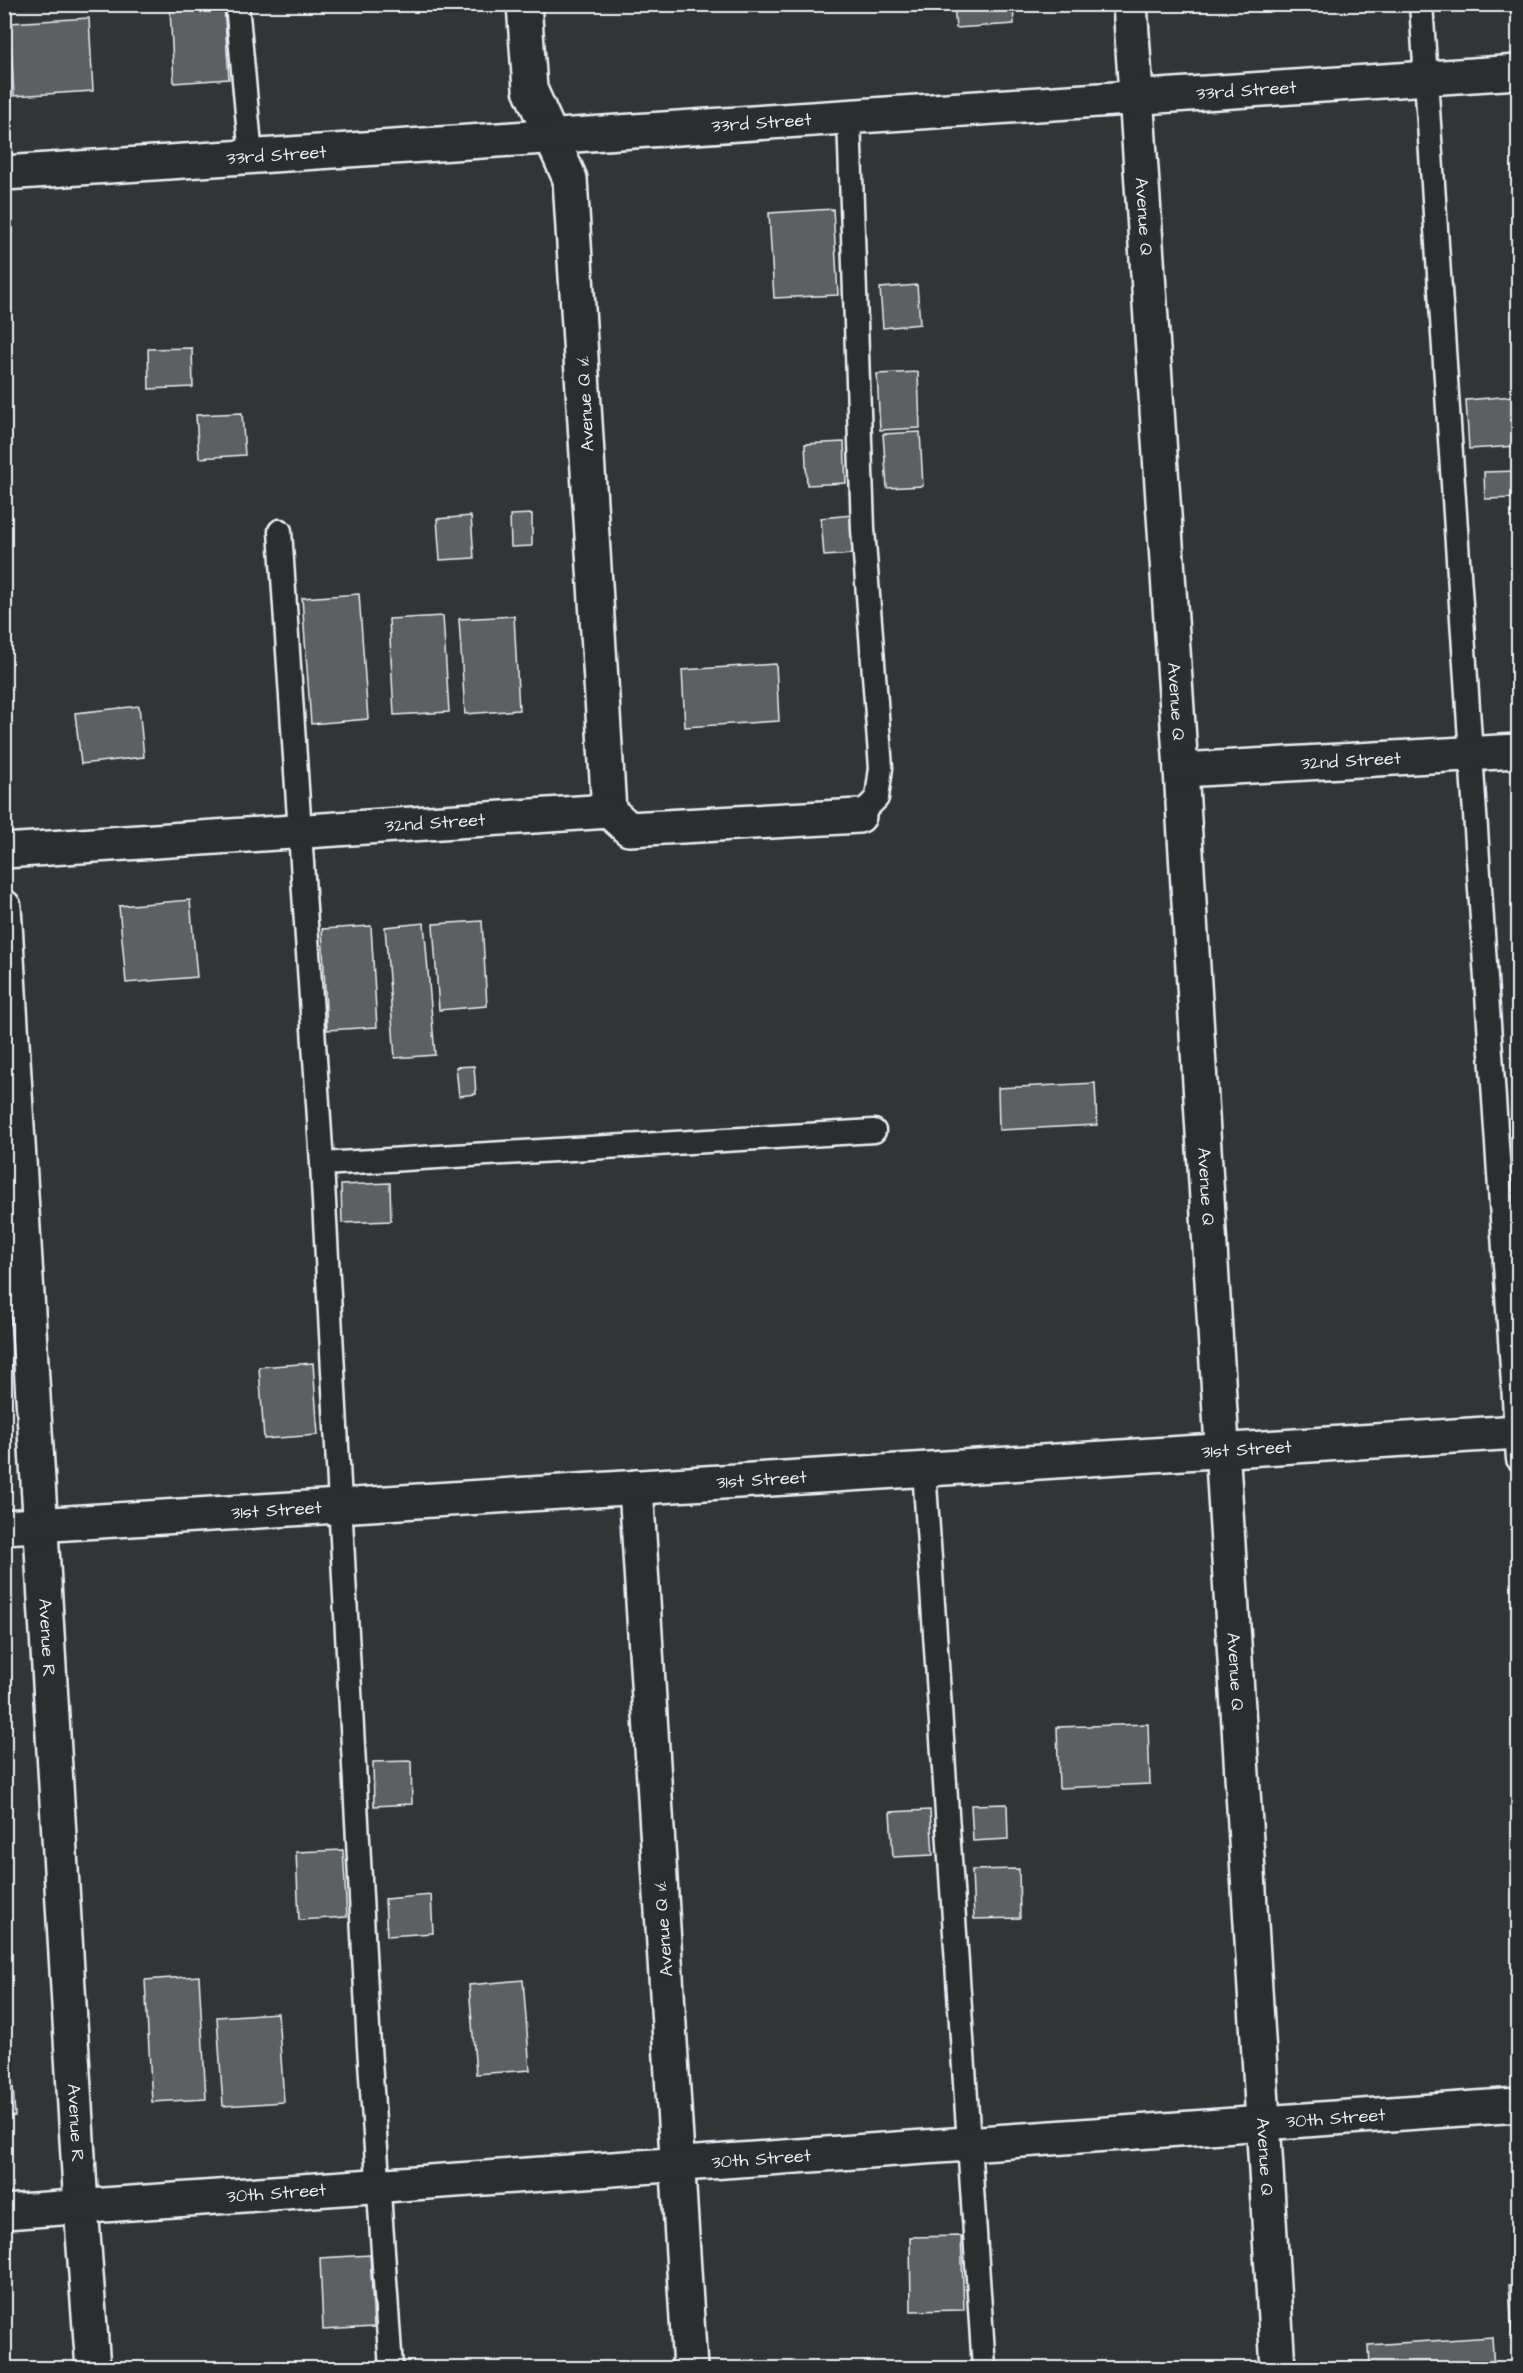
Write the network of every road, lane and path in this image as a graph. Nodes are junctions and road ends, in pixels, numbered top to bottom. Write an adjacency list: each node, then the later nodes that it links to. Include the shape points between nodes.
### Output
1 (237, 4): 10 (lane)
2 (524, 4): 9 (street, Avenue Q ½, via 530,89)
3 (1130, 4): 7 (street, Avenue Q)
4 (1421, 4): 6 (lane)
5 (1518, 72): 6 (street, 33rd Street)
6 (1426, 78): 7 (street, 33rd Street); 14 (lane)
7 (1136, 97): 8 (street, 33rd Street); 15 (street, Avenue Q)
8 (849, 117): 9 (street, 33rd Street); 17 (lane, via 863,529 881,768 877,798)
9 (551, 135): 10 (street, 33rd Street); 16 (street, Avenue Q ½, via 570,179)
10 (251, 157): 11 (street, 33rd Street)
11 (4, 173)
12 (280, 531): 18 (lane)
13 (1518, 751): 14 (street, 32nd Street)
14 (1472, 753): 15 (street, 32nd Street); 23 (lane)
15 (1180, 770): 24 (street, Avenue Q)
16 (609, 811): 17 (street, via 629,829); 18 (street, 32nd Street)
17 (859, 816)
18 (299, 832): 19 (street, 32nd Street); 22 (lane)
19 (4, 851)
20 (4, 907): 28 (street, Avenue R)
21 (874, 1131): 22 (lane)
22 (322, 1164): 27 (lane)
23 (1518, 1441): 24 (street, 31st Street)
24 (1222, 1450): 25 (street, 31st Street); 31 (street, Avenue Q)
25 (924, 1469): 26 (street, 31st Street); 32 (lane)
26 (636, 1488): 27 (street, 31st Street); 33 (street, Avenue Q ½)
27 (342, 1506): 28 (street, 31st Street); 34 (lane)
28 (42, 1525): 29 (street, 31st Street); 35 (street, Avenue R)
29 (4, 1527)
30 (1518, 2105): 31 (street, 30th Street)
31 (1263, 2123): 32 (street, 30th Street); 41 (street, Avenue Q)
32 (969, 2144): 33 (street, 30th Street); 40 (lane)
33 (678, 2164): 34 (street, 30th Street); 39 (street, Avenue Q ½)
34 (378, 2185): 35 (street, 30th Street); 38 (lane)
35 (81, 2207): 36 (street, 30th Street); 37 (street, Avenue R)
36 (4, 2212)
37 (93, 2368)
38 (391, 2368)
39 (690, 2368)
40 (984, 2368)
41 (1278, 2368)

